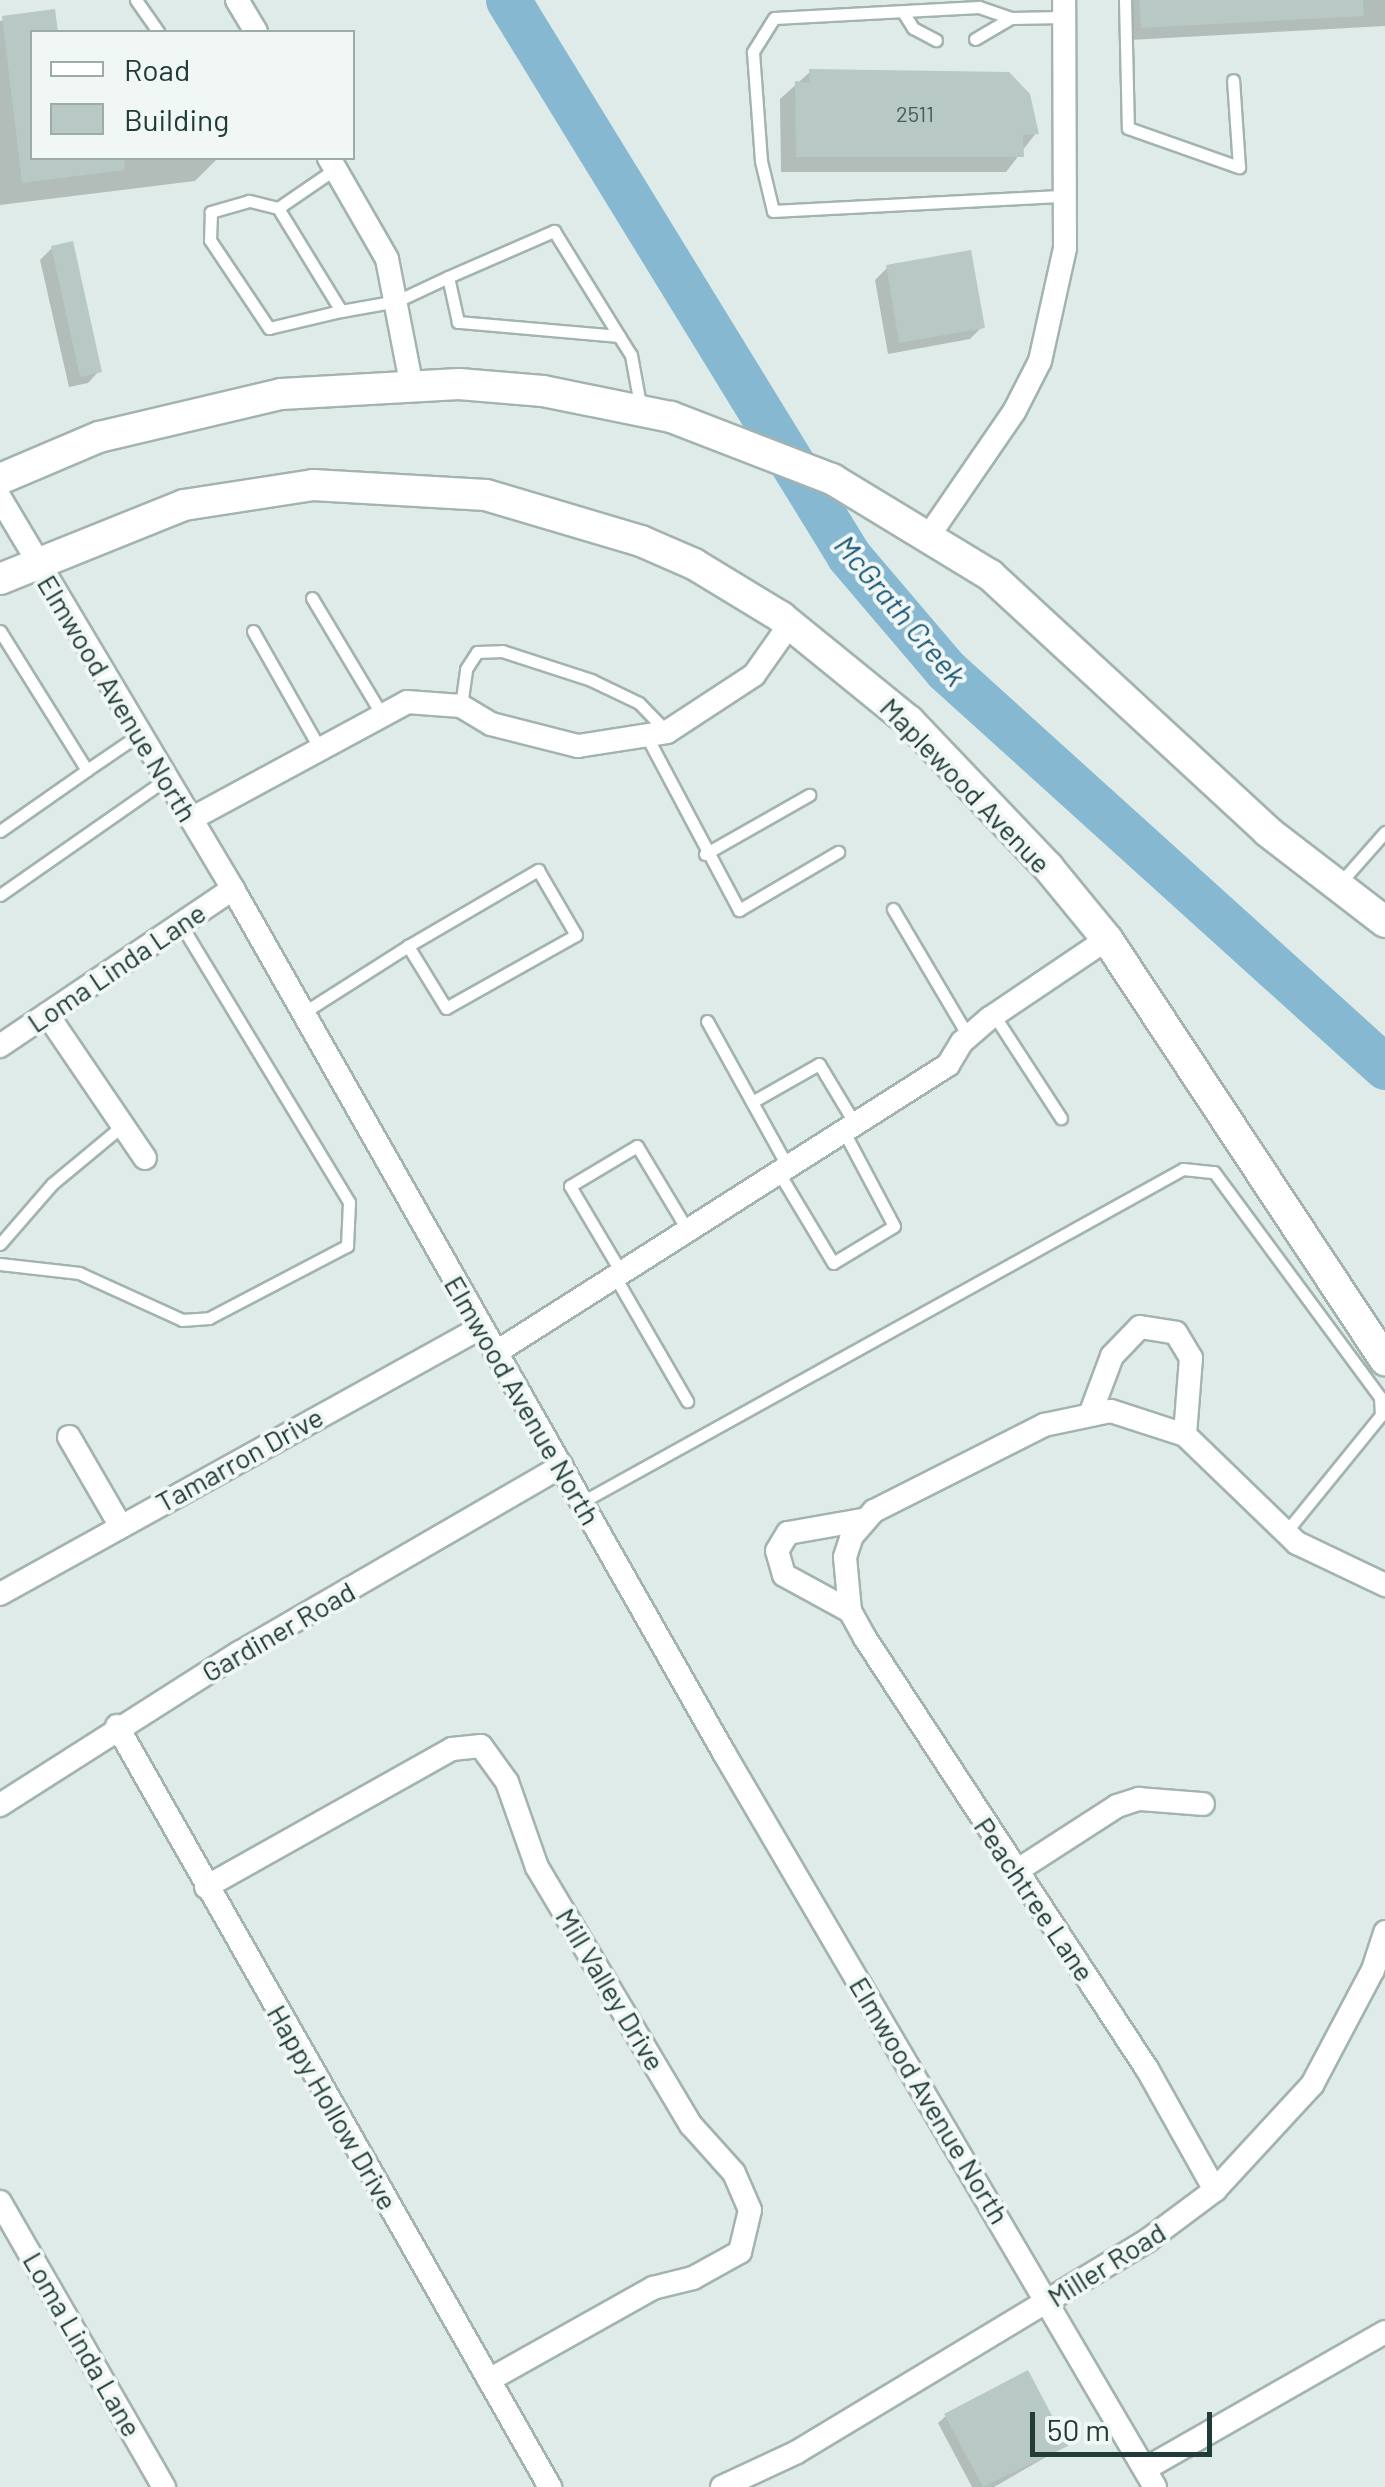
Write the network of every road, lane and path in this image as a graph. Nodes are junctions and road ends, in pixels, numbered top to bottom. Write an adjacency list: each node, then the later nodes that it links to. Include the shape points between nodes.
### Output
1 (136, 0): 7 (lane)
2 (237, 0): 8 (street)
3 (1125, 0): 11 (lane, via 1128,128 1239,167)
4 (1064, 8): 6 (lane); 13 (street)
5 (903, 12): 6 (lane, via 980,7); 9 (lane, via 913,28); 13 (lane, via 774,18 753,52 773,212)
6 (1011, 18): 10 (lane)
7 (157, 30)
8 (255, 30)
9 (936, 40)
10 (976, 40)
11 (1234, 80)
12 (332, 163): 14 (lane); 16 (street, via 387,259)
13 (1066, 196): 23 (street, via 1060,280 1040,361 1014,412)
14 (278, 208): 17 (lane); 17 (lane, via 249,202 210,212 210,240 269,328)
15 (448, 277): 16 (lane); 18 (lane, via 458,322); 18 (lane, via 554,232)
16 (397, 301): 17 (lane); 19 (street)
17 (342, 311)
18 (619, 336): 20 (lane, via 631,356)
19 (411, 383): 20 (street, via 543,391); 21 (street, via 216,405 99,437)
20 (640, 410): 23 (street, via 832,479)
21 (0, 480)
22 (0, 498): 24 (street, Elmwood Avenue North)
23 (930, 534): 44 (street, via 990,574 1267,831)
24 (35, 560): 25 (street, Maplewood Avenue); 27 (street, Maplewood Avenue, via 184,505 369,484 486,496 622,535 694,564); 33 (street, Elmwood Avenue North)
25 (0, 579)
26 (312, 598): 32 (lane)
27 (790, 624): 34 (street, via 754,675); 50 (street, Maplewood Avenue, via 909,720)
28 (0, 631): 30 (lane)
29 (253, 631): 35 (lane)
30 (6, 653): 36 (lane)
31 (461, 706): 32 (street, via 407,702); 34 (street, via 491,724 578,746); 34 (lane, via 466,669 477,652 502,651 639,703)
32 (382, 716): 35 (street)
33 (140, 734): 36 (lane); 37 (street, Elmwood Avenue North)
34 (657, 734): 43 (lane)
35 (320, 749): 39 (street)
36 (87, 770): 40 (lane)
37 (166, 779): 39 (street, Elmwood Avenue North); 46 (lane)
38 (809, 795): 43 (lane)
39 (191, 819): 45 (street, Elmwood Avenue North)
40 (0, 832)
41 (1385, 832): 44 (lane)
42 (838, 852): 43 (lane, via 738,910)
43 (706, 854)
44 (1338, 887): 48 (street)
45 (233, 889): 49 (street, Loma Linda Lane); 52 (street, Elmwood Avenue North)
46 (0, 895)
47 (893, 909): 56 (lane)
48 (1385, 922)
49 (180, 924): 53 (street, Loma Linda Lane); 66 (lane, via 350,1202 347,1246 208,1318 160,1315 115,1285 79,1273)
50 (1107, 938): 54 (street); 70 (street, Maplewood Avenue)
51 (408, 946): 51 (lane, via 538,870 576,935 446,1008); 52 (lane)
52 (303, 1013): 68 (street, Elmwood Avenue North)
53 (47, 1014): 57 (street, Loma Linda Lane); 60 (street)
54 (994, 1015): 56 (street); 59 (lane)
55 (707, 1020): 58 (lane)
56 (968, 1036): 61 (street, via 948,1065)
57 (0, 1046)
58 (752, 1102): 61 (lane, via 819,1064); 63 (lane)
59 (1061, 1118)
60 (123, 1125): 62 (street); 65 (lane, via 52,1184)
61 (849, 1128): 63 (street); 63 (lane, via 894,1226 832,1263)
62 (146, 1158)
63 (783, 1170): 64 (street)
64 (688, 1231): 67 (street); 67 (lane, via 637,1146 586,1176 570,1186)
65 (0, 1244)
66 (0, 1264)
67 (618, 1273): 69 (street); 71 (lane)
68 (480, 1328): 69 (street, Elmwood Avenue North); 78 (street, Tamarron Drive)
69 (495, 1353): 75 (street, Elmwood Avenue North)
70 (1385, 1360)
71 (687, 1401)
72 (1092, 1412): 73 (street, Peachtree Lane, via 1157,1421); 73 (street, via 1112,1356 1140,1328 1176,1333 1191,1358); 77 (street, Peachtree Lane, via 1015,1438)
73 (1184, 1435): 79 (street, Peachtree Lane)
74 (70, 1438): 78 (street)
75 (562, 1466): 76 (street, Elmwood Avenue North); 83 (street, Gardiner Road)
76 (582, 1502): 79 (lane, via 1183,1168 1214,1172 1380,1397 1381,1414); 91 (street, Elmwood Avenue North)
77 (862, 1520): 82 (street, Peachtree Lane, via 842,1579); 82 (street, Peachtree Lane, via 788,1532 778,1551 784,1575)
78 (120, 1525): 81 (street, Tamarron Drive)
79 (1285, 1533): 80 (street, Peachtree Lane)
80 (1385, 1584)
81 (0, 1594)
82 (850, 1611): 86 (street, Peachtree Lane)
83 (117, 1726): 85 (street, Gardiner Road); 87 (street, Happy Hollow Drive)
84 (1202, 1804): 86 (street, via 1139,1800 1116,1806)
85 (0, 1805)
86 (1018, 1870): 89 (street, Peachtree Lane)
87 (206, 1887): 93 (street, Happy Hollow Drive); 93 (street, Mill Valley Drive, via 452,1749 481,1746 507,1782 537,1867 691,2125 734,2173 750,2210 740,2252 693,2278 653,2288)
88 (1385, 1932): 89 (street, Miller Road, via 1366,1985 1312,2085)
89 (1216, 2190): 91 (street, Miller Road)
90 (0, 2202): 95 (street, Loma Linda Lane)
91 (1050, 2300): 94 (street, Elmwood Avenue North); 97 (street, Miller Road, via 797,2452)
92 (1385, 2332): 94 (street)
93 (490, 2380): 96 (street, Happy Hollow Drive)
94 (1150, 2478)
95 (164, 2487)
96 (550, 2487)
97 (722, 2487)

